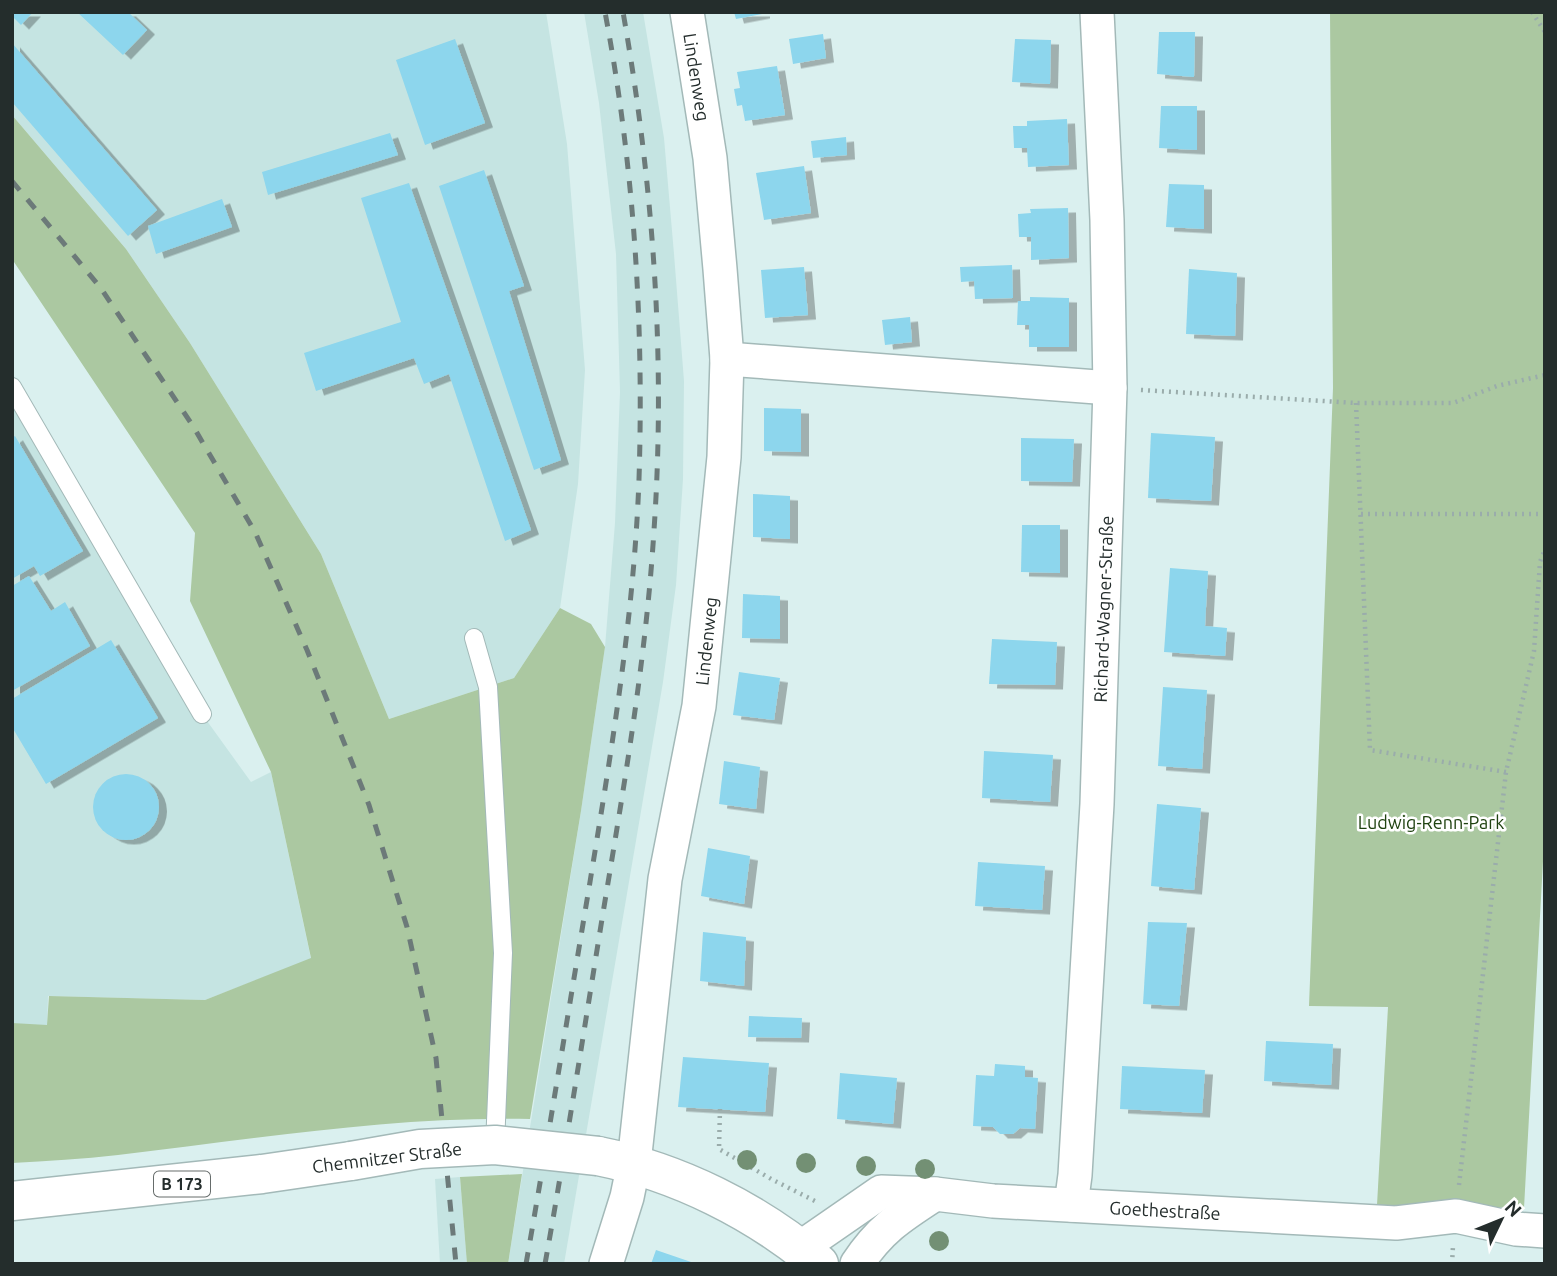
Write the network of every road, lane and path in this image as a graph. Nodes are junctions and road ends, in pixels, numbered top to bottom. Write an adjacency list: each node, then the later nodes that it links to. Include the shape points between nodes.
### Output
1 (687, 12): 5 (street, Lindenweg, via 710,158)
2 (1097, 12): 8 (street, Richard-Wagner-Straße)
3 (1532, 12): 4 (path)
4 (1545, 32)
5 (727, 359): 8 (street); 18 (street, Lindenweg, via 724,457 699,706)
6 (1545, 375): 9 (path, via 1453,403)
7 (12, 387): 14 (lane)
8 (1110, 388): 9 (path); 22 (street, Richard-Wagner-Straße, via 1097,804)
9 (1356, 403): 10 (path)
10 (1361, 514): 11 (path); 15 (path, via 1370,750)
11 (1545, 514)
12 (1545, 549): 15 (path, via 1540,562 1534,651)
13 (474, 638): 17 (lane, via 488,687 502,939)
14 (202, 714)
15 (1506, 772): 23 (path)
16 (720, 1109): 20 (path, via 719,1149)
17 (495, 1145): 18 (main road, Chemnitzer Straße / B 173, bridge); 21 (main road, Chemnitzer Straße / B 173, bridge, via 420,1149 237,1178)
18 (616, 1160): 26 (main road, Chemnitzer Straße / B 173, via 691,1185 755,1217); 27 (street, Lindenweg, via 627,1197)
19 (935, 1194): 22 (street, Goethestraße); 26 (street, Goethestraße, via 881,1192); 28 (street, via 890,1223)
20 (816, 1201)
21 (12, 1202)
22 (1071, 1205): 24 (street, Goethestraße)
23 (1456, 1216): 24 (street, Goethestraße); 25 (street, Goethestraße)
24 (1396, 1223): 25 (street, Goethestraße, via 1454,1239)
25 (1531, 1230)
26 (809, 1256)
27 (606, 1264)
28 (857, 1264)

